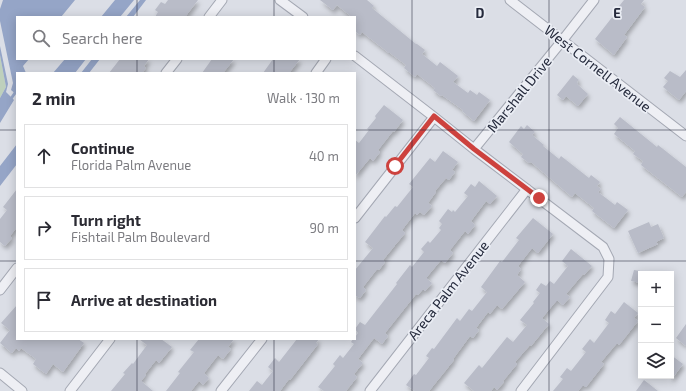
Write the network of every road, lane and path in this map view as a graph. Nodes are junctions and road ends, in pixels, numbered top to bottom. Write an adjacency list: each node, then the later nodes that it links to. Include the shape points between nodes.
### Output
1 (222, 0): 5 (street)
2 (280, 0): 6 (street)
3 (510, 0): 7 (street, West Cornell Avenue)
4 (594, 0): 7 (street, Marshall Drive)
5 (210, 16)
6 (302, 16)
7 (562, 41): 14 (street, West Cornell Avenue); 15 (street, Marshall Drive)
8 (356, 57): 13 (street)
9 (176, 60): 11 (street)
10 (325, 60): 12 (street)
11 (167, 72)
12 (317, 72)
13 (434, 116): 15 (street); 17 (street)
14 (685, 132)
15 (474, 149): 16 (street)
16 (527, 189): 26 (street, Areca Palm Avenue); 27 (street, via 603,247 609,260 608,277)
17 (356, 217)
18 (16, 269): 19 (street)
19 (0, 290)
20 (109, 340): 24 (street)
21 (261, 340): 25 (street)
22 (0, 373): 23 (street)
23 (22, 391)
24 (70, 391)
25 (221, 391)
26 (370, 391)
27 (521, 391)

